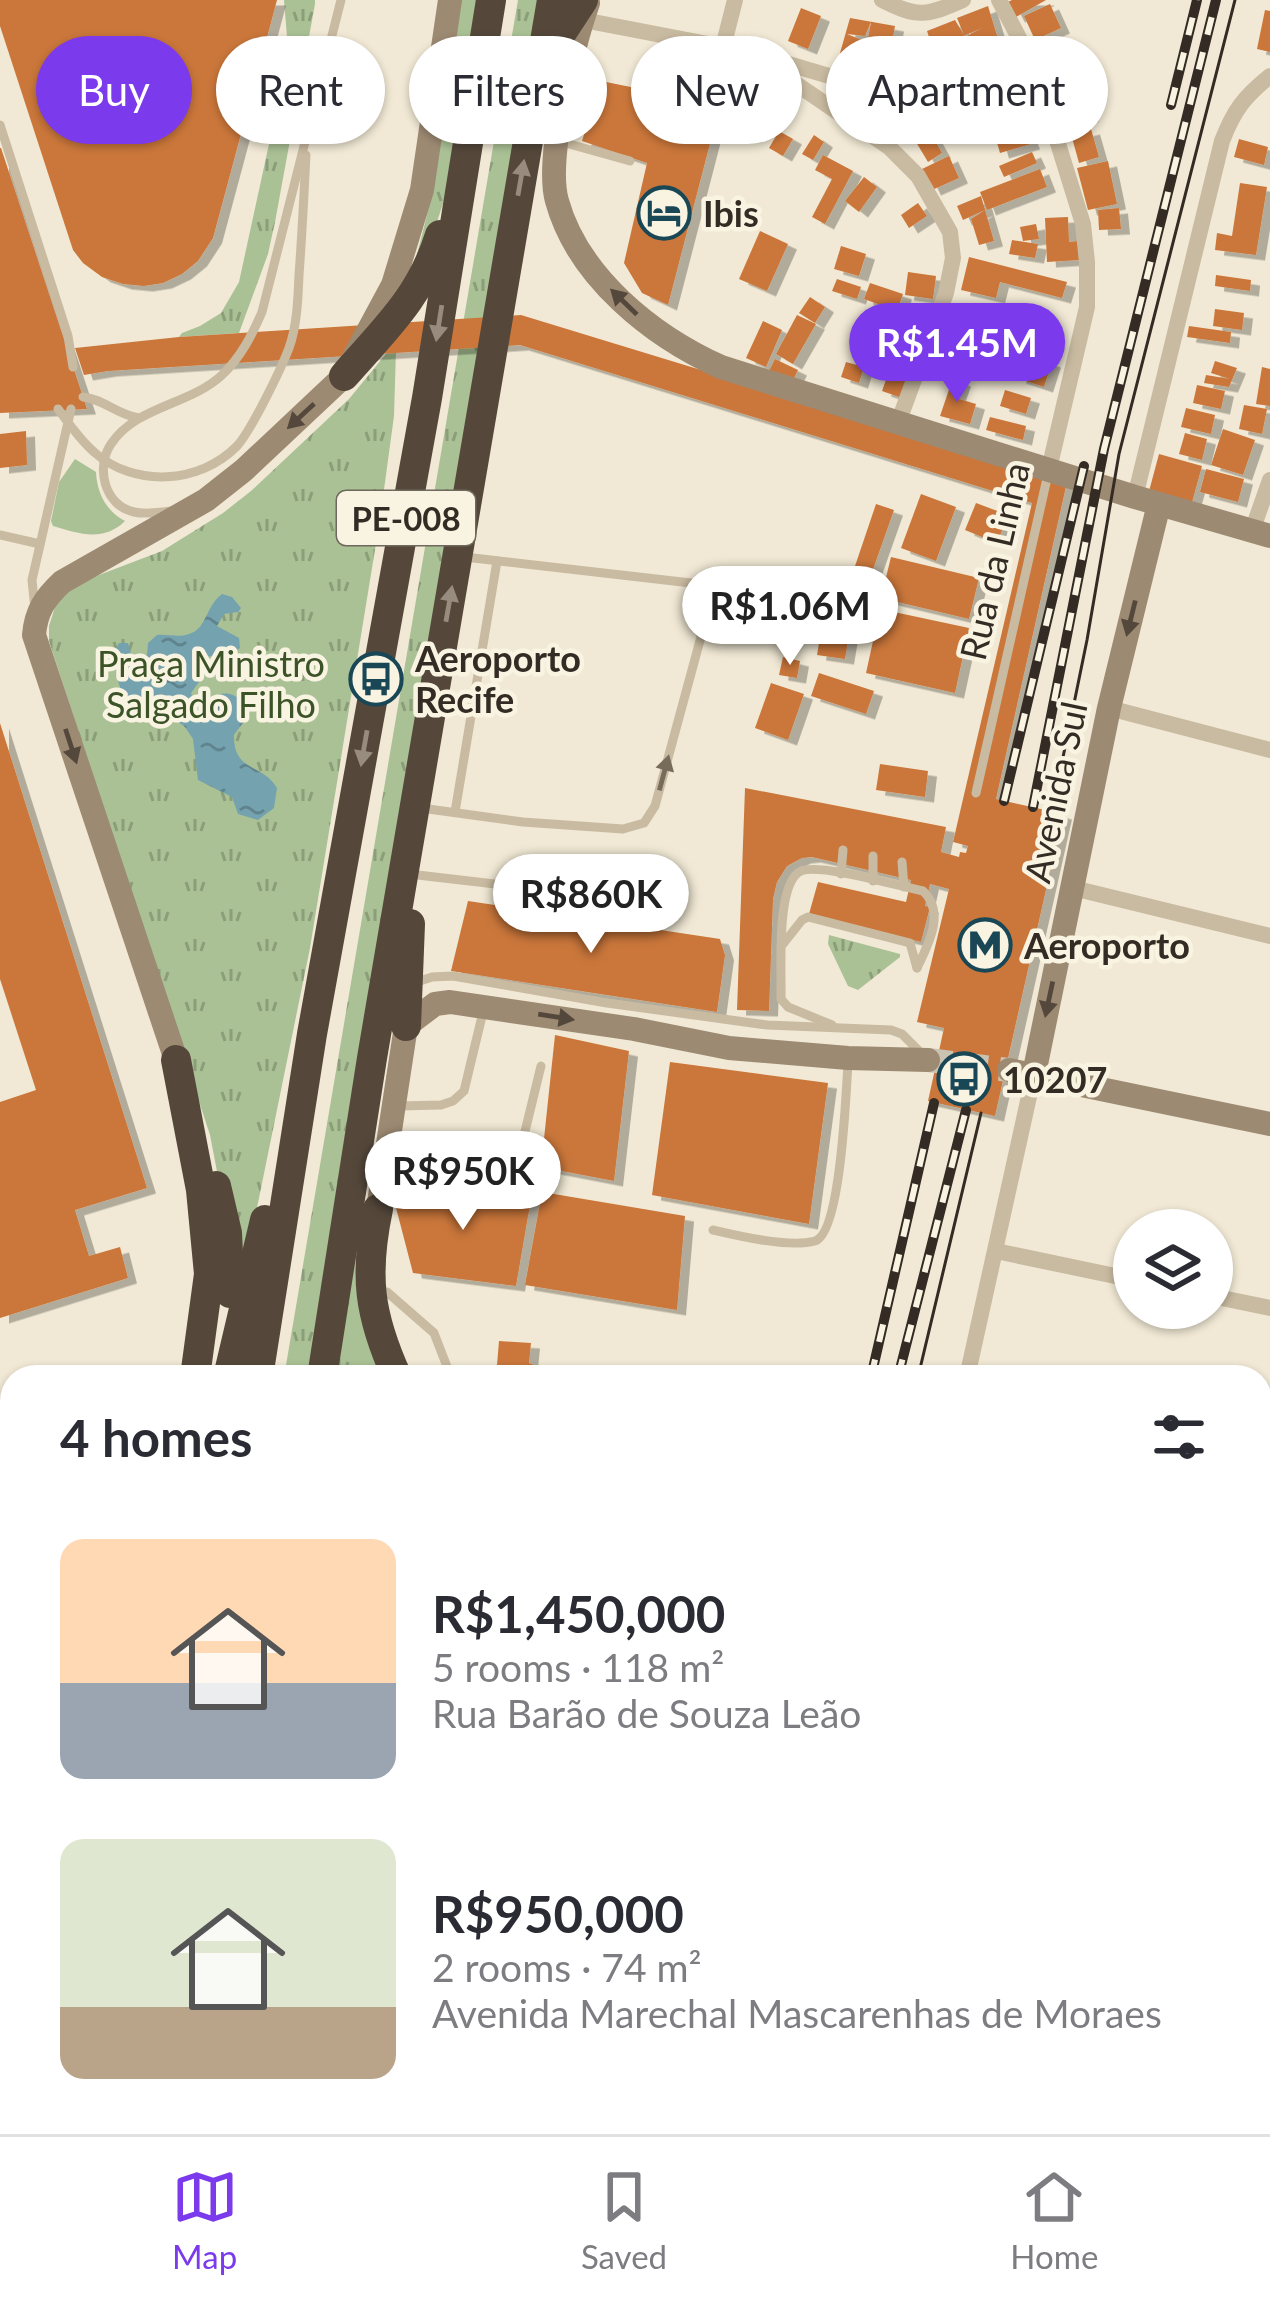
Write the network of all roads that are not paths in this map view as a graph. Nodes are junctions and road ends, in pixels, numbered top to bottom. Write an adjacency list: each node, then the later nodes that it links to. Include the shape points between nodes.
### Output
1 (341, 0): 10 (lane)
2 (450, 0): 31 (main road, via 422,190 394,285)
3 (491, 0): 11 (highway, PE-008)
4 (552, 0): 12 (highway, PE-008)
5 (735, 0): 16 (street)
6 (882, 0): 7 (street, via 913,14)
7 (963, 0)
8 (998, 0): 17 (street, Rua da Linha)
9 (585, 6): 13 (highway); 14 (main road); 15 (street)
10 (332, 36)
11 (486, 36)
12 (545, 36)
13 (562, 36)
14 (579, 36)
15 (688, 36)
16 (726, 36)
17 (1017, 36)
18 (1270, 76): 38 (street, Avenida Sul, via 1231,116 1222,141)
19 (802, 88): 34 (street, via 890,148 918,176 950,232 946,293)
20 (0, 125): 30 (lane)
21 (304, 144): 33 (lane, via 250,340 210,385)
22 (306, 144): 41 (lane, via 290,345 238,445 179,476 132,473 94,452 65,409)
23 (467, 144): 31 (highway, via 432,262)
24 (469, 144): 66 (highway, PE-008, one-way to 66)
25 (527, 144): 42 (highway, PE-008, one-way to 25)
26 (555, 144): 34 (main road, one-way to 26, via 721,367 644,321 573,242 556,199)
27 (570, 144): 29 (lane)
28 (1058, 144): 35 (street, Rua da Linha, via 1083,224 1087,307)
29 (630, 161)
30 (73, 367)
31 (344, 376): 37 (main road, one-way to 37)
32 (83, 397): 33 (lane)
33 (140, 418): 37 (lane, via 104,458 111,496 130,512 149,513)
34 (898, 423): 35 (main road)
35 (1049, 469): 38 (main road); 47 (lane, Rua da Linha)
36 (1270, 480): 39 (street)
37 (206, 500): 44 (main road, via 62,581)
38 (1147, 501): 39 (main road); 45 (main road, Avenida Sul, one-way to 45)
39 (1261, 533)
40 (0, 535): 41 (lane)
41 (40, 544): 44 (lane)
42 (457, 556): 43 (lane); 48 (highway, PE-008, one-way to 42)
43 (497, 561): 49 (lane); 49 (lane, one-way to 43, via 623,830 644,823 708,610 691,583)
44 (35, 619): 69 (main road, one-way to 69)
45 (1108, 708): 46 (street); 57 (main road, Avenida Sul)
46 (1270, 750)
47 (976, 793)
48 (416, 807): 49 (lane); 52 (highway, PE-008)
49 (454, 812)
50 (843, 850): 54 (lane)
51 (873, 856): 55 (lane)
52 (409, 859): 58 (lane); 61 (highway); 86 (highway, PE-008)
53 (902, 862): 56 (lane)
54 (841, 874): 55 (lane); 60 (lane, via 820,869 793,877)
55 (873, 880): 56 (lane)
56 (904, 887): 60 (lane, via 932,900 935,915 917,968 910,943 808,917)
57 (1073, 888): 59 (street); 72 (main road, Avenida Sul, one-way to 72)
58 (614, 898)
59 (1270, 936)
60 (782, 945): 65 (lane, via 784,1004)
61 (409, 984): 63 (lane, via 453,976); 64 (highway)
62 (484, 1006): 64 (main road, via 434,1004); 67 (main road, one-way to 67); 73 (lane, via 464,1091 441,1105)
63 (658, 1010): 65 (lane); 67 (lane)
64 (406, 1026): 73 (main road)
65 (837, 1027): 70 (lane, via 897,1032)
66 (312, 1034): 83 (highway); 85 (highway, PE-008)
67 (694, 1041): 68 (main road)
68 (848, 1058): 70 (main road); 77 (lane, via 826,1234 810,1242)
69 (176, 1060): 83 (highway, via 226,1233); 84 (highway, via 208,1274)
70 (928, 1060)
71 (541, 1066): 75 (lane, via 512,1168)
72 (1022, 1072): 74 (main road); 78 (street, Avenida Sul)
73 (394, 1106): 75 (main road)
74 (1270, 1124)
75 (386, 1155): 76 (main road)
76 (378, 1210): 80 (highway); 87 (highway, via 368,1282)
77 (713, 1230)
78 (995, 1251): 79 (street); 90 (street, Avenida Sul)
79 (1113, 1276)
80 (387, 1292): 88 (highway); 89 (lane, via 434,1333)
81 (1233, 1300): 82 (street)
82 (1270, 1308)
83 (231, 1359)
84 (197, 1365)
85 (260, 1365)
86 (324, 1365)
87 (391, 1365)
88 (410, 1365)
89 (446, 1365)
90 (971, 1365)

